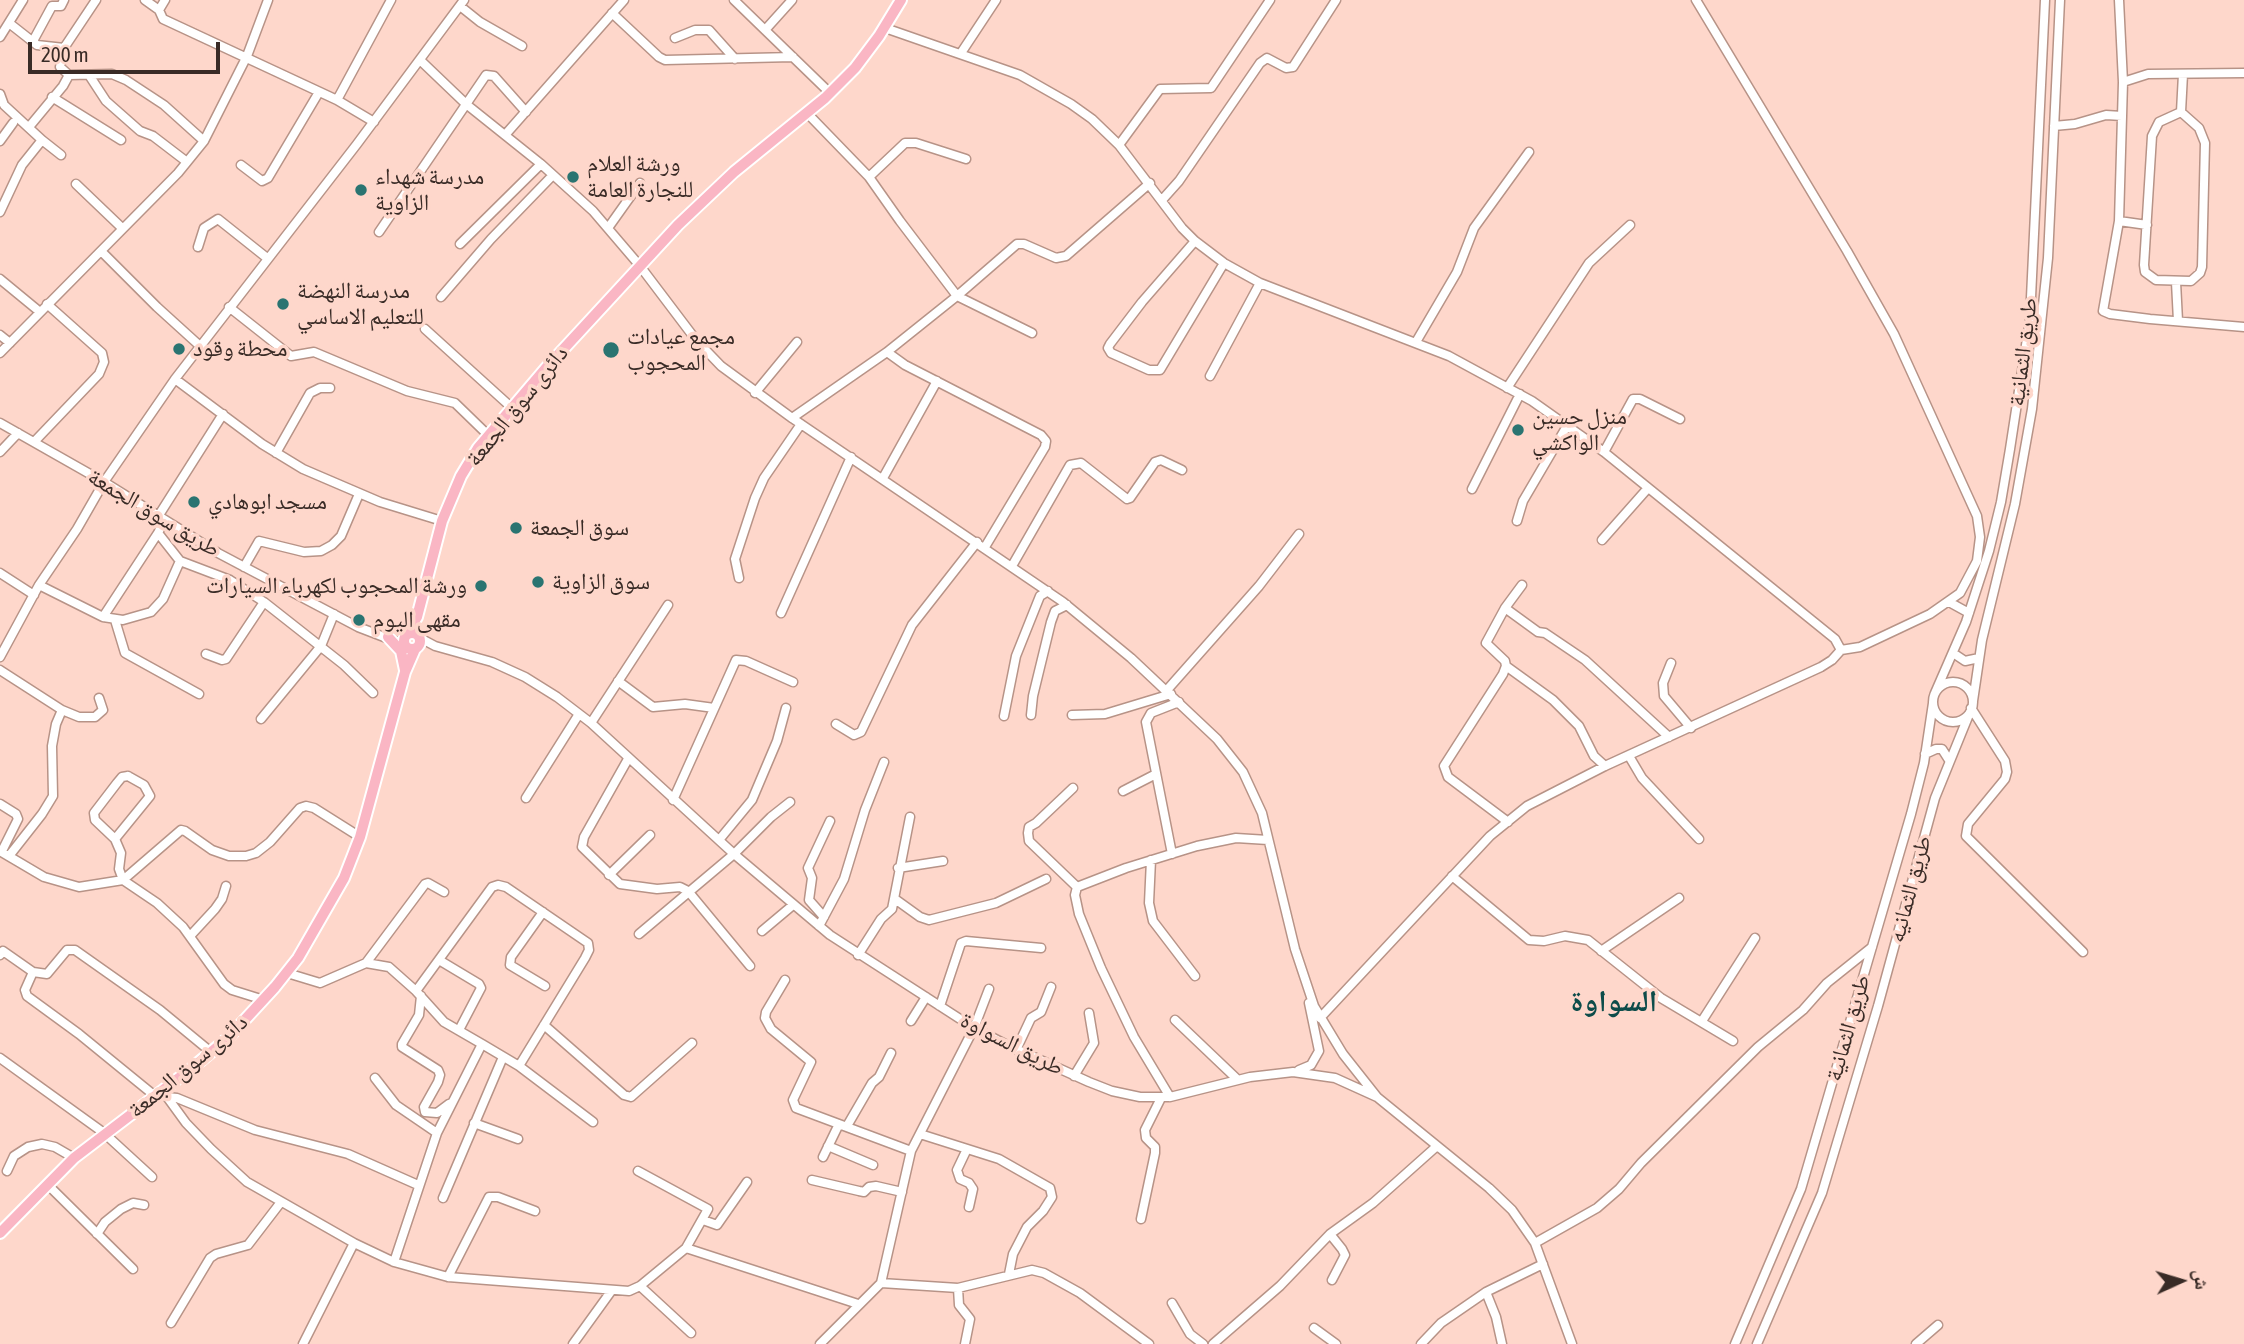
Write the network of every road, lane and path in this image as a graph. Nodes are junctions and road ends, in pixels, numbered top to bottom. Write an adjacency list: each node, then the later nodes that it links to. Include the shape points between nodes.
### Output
1 (64, 0): 28 (street, via 61,6 52,6)
2 (96, 0): 30 (street)
3 (145, 0): 21 (street)
4 (165, 0): 21 (street)
5 (268, 0): 32 (street)
6 (380, 0): 19 (street)
7 (624, 0): 22 (street)
8 (734, 0): 25 (street)
9 (792, 0): 25 (street)
10 (901, 0): 24 (main road, دائرى سوق الجمعة)
11 (996, 0): 31 (street)
12 (1270, 0): 60 (street, via 1211,88 1160,89)
13 (1336, 0): 72 (street, via 1293,67 1267,58 1260,63)
14 (2045, 0): 155 (street, طريق الثمانية, via 2029,319 2001,502)
15 (2060, 0): 53 (street)
16 (2119, 0): 40 (street)
17 (21, 1): 23 (street)
18 (1699, 1): 150 (street, via 1874,297 1971,502 1979,528 1978,561 1960,593)
19 (390, 2): 45 (street)
20 (462, 3): 29 (street, via 480,22); 35 (street)
21 (159, 10): 32 (street, via 163,19)
22 (612, 13): 34 (street, via 665,60); 47 (street)
23 (9, 23): 26 (street); 28 (street)
24 (885, 28): 31 (street); 42 (main road, دائرى سوق الجمعة)
25 (765, 30): 33 (street)
26 (0, 37)
27 (675, 38): 34 (street, via 709,30)
28 (33, 41): 30 (street)
29 (522, 46)
30 (64, 48): 38 (street, via 60,67)
31 (961, 53): 60 (street, via 1046,88 1092,119)
32 (247, 57): 41 (street); 59 (street)
33 (793, 57): 34 (street); 42 (street)
34 (735, 59)
35 (420, 60): 46 (street); 51 (street)
36 (2244, 73): 37 (street)
37 (2183, 74): 40 (street, via 2144,75); 48 (street)
38 (69, 75): 39 (street); 44 (street)
39 (89, 75): 59 (street, via 112,74 126,80 164,105); 64 (street, via 106,101 142,133)
40 (2123, 82): 50 (street)
41 (319, 92): 45 (street); 66 (street, via 268,178 262,181)
42 (830, 93): 49 (main road, دائرى سوق الجمعة)
43 (0, 94): 54 (street, via 4,105)
44 (52, 97): 54 (street); 57 (street)
45 (337, 100): 51 (street)
46 (466, 104): 47 (street, via 490,75); 55 (street); 79 (street)
47 (526, 112): 55 (street)
48 (2181, 112): 76 (street, via 2160,122 2152,136); 88 (street, via 2203,135 2206,166 2202,268 2191,281)
49 (807, 113): 68 (street); 86 (main road, دائرى سوق الجمعة, via 717,187)
50 (2122, 116): 53 (street); 74 (street)
51 (374, 122): 84 (street)
52 (13, 123): 58 (street)
53 (2054, 125): 167 (street, via 2047,280 2032,409)
54 (29, 127): 56 (street)
55 (505, 135): 65 (street)
56 (43, 140): 62 (street); 73 (street, via 22,165)
57 (121, 140)
58 (0, 141)
59 (204, 141): 64 (street)
60 (1119, 145): 70 (street)
61 (1529, 152): 101 (street, via 1474,228 1457,272)
62 (61, 156)
63 (966, 159): 68 (street, via 905,143)
64 (187, 162): 77 (street)
65 (541, 164): 67 (street); 81 (street)
66 (241, 165)
67 (552, 175): 78 (street); 91 (street)
68 (869, 177): 90 (street)
69 (640, 183): 78 (street)
70 (1150, 183): 72 (street); 90 (street, via 1066,256 1056,258 1017,244)
71 (76, 184): 77 (street)
72 (1162, 200): 80 (street)
73 (0, 212)
74 (2119, 222): 76 (street); 95 (street, via 2103,311)
75 (1630, 225): 110 (street, via 1589,263)
76 (2147, 225): 88 (street, via 2145,272 2156,281)
77 (122, 228): 83 (street)
78 (608, 228): 86 (street)
79 (379, 232)
80 (1195, 241): 85 (street); 85 (street, via 1110,344 1111,353 1149,370 1160,370)
81 (460, 244)
82 (198, 247): 84 (street, via 204,228 218,219)
83 (102, 251): 92 (street); 103 (street)
84 (267, 258): 93 (street)
85 (1224, 263): 89 (street)
86 (640, 267): 111 (street, via 710,356); 113 (main road, دائرى سوق الجمعة)
87 (0, 279): 94 (street)
88 (2176, 282): 95 (street)
89 (1260, 284): 101 (street); 106 (street)
90 (957, 296): 98 (street); 104 (street)
91 (441, 297)
92 (47, 304): 94 (street); 122 (street, via 102,353 104,362 99,374)
93 (229, 307): 103 (street); 121 (street, via 291,356 314,352 407,391 454,403)
94 (40, 312): 102 (street)
95 (2178, 321): 96 (street)
96 (2244, 327)
97 (425, 329): 113 (street)
98 (1031, 333)
99 (0, 335): 102 (street)
100 (797, 342): 111 (street)
101 (1416, 342): 110 (street)
102 (10, 343): 105 (street)
103 (201, 346): 107 (street)
104 (887, 352): 108 (street); 115 (street)
105 (0, 353)
106 (1210, 376)
107 (175, 379): 114 (street); 129 (street)
108 (937, 381): 128 (street); 139 (street, via 1046,441)
109 (330, 388): 125 (street, via 310,393)
110 (1507, 388): 112 (street)
111 (755, 393): 115 (street)
112 (1520, 394): 119 (street); 131 (street)
113 (511, 407): 121 (main road, دائرى سوق الجمعة)
114 (223, 414): 125 (street); 133 (street)
115 (792, 418): 118 (street)
116 (1680, 419): 124 (street, via 1633,399)
117 (0, 423): 120 (street, طريق سوق الجمعة)
118 (801, 424): 126 (street); 144 (street, via 755,498 735,559)
119 (1567, 426): 124 (street); 135 (street, via 1523,501)
120 (18, 433): 122 (street, طريق سوق الجمعة); 123 (street)
121 (488, 435): 134 (main road, دائرى سوق الجمعة, via 470,459)
122 (34, 442): 129 (street, طريق سوق الجمعة)
123 (0, 452)
124 (1604, 452): 130 (street)
125 (276, 453): 132 (street)
126 (851, 457): 128 (street); 154 (street)
127 (1182, 470): 141 (street, via 1161,460 1155,462 1127,499 1081,463 1070,465)
128 (883, 478): 139 (street)
129 (104, 482): 133 (street, طريق سوق الجمعة); 145 (street)
130 (1648, 488): 138 (street); 163 (street, via 1835,639)
131 (1472, 489)
132 (359, 494): 134 (street); 142 (street, via 341,536 332,545 304,552 259,541)
133 (159, 515): 136 (street); 142 (street, طريق سوق الجمعة)
134 (442, 521): 160 (main road, دائرى سوق الجمعة)
135 (1517, 521)
136 (158, 533): 140 (street); 157 (street)
137 (1299, 534): 174 (street)
138 (1602, 540)
139 (981, 545): 141 (street); 191 (street, via 912,625 861,732 854,735)
140 (180, 561): 149 (street, via 230,580); 158 (street, via 163,600 151,612)
141 (1012, 566): 147 (street)
142 (244, 567): 156 (street, طريق سوق الجمعة)
143 (0, 573): 148 (street)
144 (739, 578)
145 (39, 585): 148 (street); 157 (street)
146 (1522, 585): 153 (street)
147 (1048, 591): 152 (street); 188 (street, via 1040,596 1016,656)
148 (34, 595): 166 (street)
149 (264, 602): 161 (street); 165 (street, via 226,659)
150 (1949, 602): 155 (street); 163 (street, via 1860,647)
151 (668, 605): 172 (street)
152 (1067, 605): 174 (street); 186 (street, via 1055,611 1051,622)
153 (1505, 608): 169 (street, via 1486,643); 193 (street, via 1585,660)
154 (781, 613)
155 (1969, 613): 164 (street, طريق الثمانية)
156 (334, 614): 159 (street, طريق سوق الجمعة); 161 (street)
157 (103, 617): 158 (street)
158 (115, 620): 177 (street, via 122,648 130,657)
159 (386, 637): 160 (street, طريق السواوة); 170 (main road, via 401,651)
160 (412, 642): 162 (street, طريق السواوة); 170 (main road, دائرى سوق الجمعة)
161 (321, 646): 175 (street); 189 (street)
162 (433, 646): 170 (main road, via 416,654); 185 (street, طريق السواوة, via 510,669)
163 (1841, 650): 192 (street, via 1821,667)
164 (1953, 653): 167 (street, via 1965,661); 176 (street, طريق الثمانية)
165 (206, 654)
166 (0, 657)
167 (1979, 658): 181 (street)
168 (1671, 663): 192 (street, via 1664,696)
169 (1506, 666): 199 (street, via 1553,700 1579,726 1594,756); 209 (street, via 1444,766 1448,776)
170 (406, 668): 211 (main road, دائرى سوق الجمعة)
171 (0, 670): 184 (street)
172 (618, 681): 182 (street, via 653,707 685,704); 190 (street)
173 (793, 682): 182 (street, via 736,660)
174 (1169, 692): 179 (street); 187 (street, via 1105,714)
175 (373, 693)
176 (1936, 693): 180 (street); 181 (street, via 1943,685 1965,686)
177 (199, 694)
178 (99, 698): 184 (street, via 103,710 96,717)
179 (1179, 702): 200 (street, via 1147,715); 215 (street, via 1243,772 1262,813)
180 (1933, 703): 181 (street, via 1946,721 1960,721); 194 (street, طريق الثمانية)
181 (1972, 707): 197 (street, طريق الثمانيه); 244 (street, طريق الثمانيه, via 2006,761 2007,772 1968,824 1966,836)
182 (714, 708): 204 (street)
183 (786, 708): 214 (street, via 752,800)
184 (62, 710): 216 (street, via 52,746 53,796)
185 (579, 714): 190 (street, طريق السواوة); 203 (street)
186 (1031, 715)
187 (1072, 715)
188 (1004, 716)
189 (261, 719)
190 (591, 723): 196 (street, طريق السواوة)
191 (836, 724)
192 (1691, 728): 193 (street)
193 (1669, 737): 195 (street)
194 (1926, 754): 197 (street, via 1942,749); 240 (street, طريق الثمانية)
195 (1629, 756): 199 (street); 213 (street, via 1642,778)
196 (628, 759): 204 (street, طريق السواوة); 222 (street, via 582,847)
197 (1949, 760): 350 (street, طريق الثمانيه, via 1822,1193)
198 (884, 762): 234 (street, via 844,879)
199 (1605, 766): 209 (street, via 1527,806)
200 (1156, 774): 202 (street); 218 (street)
201 (1073, 788): 227 (street, via 1029,827 1028,833 1030,841)
202 (1123, 791)
203 (526, 797)
204 (673, 800): 214 (street, طريق السواوة)
205 (790, 802): 217 (street)
206 (0, 804): 216 (street, via 18,819)
207 (910, 817): 221 (street)
208 (830, 821): 234 (street, via 808,868 812,878 809,900)
209 (1508, 822): 223 (street)
210 (650, 835): 222 (street)
211 (360, 837): 225 (street, via 306,806 256,853 229,856 181,830); 250 (main road, دائرى سوق الجمعة, via 325,914)
212 (115, 839): 212 (street, via 149,796 144,785 132,777 122,777 94,813 95,820); 225 (street)
213 (1699, 839)
214 (719, 840): 217 (street, طريق السواوة)
215 (1268, 840): 218 (street, via 1236,838); 253 (street)
216 (4, 853): 225 (street, via 65,884 79,887)
217 (734, 854): 228 (street); 232 (street, طريق السواوة)
218 (1172, 854): 219 (street)
219 (1151, 860): 227 (street); 251 (street, via 1153,921)
220 (943, 861): 221 (street)
221 (898, 869): 231 (street)
222 (609, 875): 228 (street, via 620,884)
223 (1452, 876): 242 (street, via 1529,940 1576,937); 262 (street)
224 (1046, 879): 231 (street, via 996,904 929,920)
225 (123, 880): 238 (street)
226 (226, 886): 238 (street, via 215,909)
227 (1077, 887): 283 (street, via 1079,914 1101,968)
228 (688, 891): 237 (street); 248 (street)
229 (444, 892): 247 (street, via 425,884)
230 (1679, 898): 242 (street)
231 (895, 899): 245 (street)
232 (793, 905): 235 (street, طريق السواوة); 236 (street)
233 (543, 912): 246 (street, via 506,887 492,887); 254 (street, via 510,965); 266 (street, via 588,943 589,950)
234 (824, 917): 235 (street)
235 (819, 926): 245 (street, طريق السواوة)
236 (762, 931)
237 (639, 934)
238 (191, 935): 259 (street, via 224,984)
239 (1755, 938): 265 (street)
240 (1872, 947): 319 (street, via 1758,1047 1619,1189 1597,1208); 349 (street, طريق الثمانية, via 1801,1189)
241 (1041, 948): 260 (street, via 961,943)
242 (1601, 951): 265 (street, via 1661,998)
243 (1, 952): 249 (street)
244 (2084, 952)
245 (858, 955): 258 (street, طريق السواوة)
246 (439, 960): 257 (street); 268 (street, via 480,984)
247 (366, 963): 250 (street, via 320,984); 257 (street, via 388,967)
248 (750, 966)
249 (33, 972): 273 (street, via 47,974 67,950 75,950); 282 (street, via 27,996)
250 (287, 973): 259 (main road, دائرى سوق الجمعة)
251 (1195, 976)
252 (785, 980): 288 (street, via 765,1018 771,1030 811,1062 794,1104)
253 (1305, 983): 262 (street); 278 (street, via 1319,1051 1311,1065)
254 (545, 986)
255 (1051, 987): 272 (street)
256 (989, 989): 267 (street)
257 (419, 994): 268 (street); 285 (street, via 419,1016 402,1047 440,1075 425,1112 437,1113)
258 (926, 998): 260 (street, طريق السواوة); 264 (street)
259 (264, 1000): 273 (main road, دائرى سوق الجمعة)
260 (940, 1006): 267 (street, طريق السواوة)
261 (1089, 1013): 279 (street, via 1094,1043)
262 (1320, 1018): 284 (street)
263 (1175, 1020): 281 (street)
264 (911, 1021)
265 (1702, 1021): 269 (street)
266 (544, 1024): 270 (street, via 624,1096 631,1097); 277 (street)
267 (974, 1028): 272 (street, طريق السواوة); 291 (street)
268 (459, 1030): 271 (street)
269 (1733, 1041)
270 (692, 1043)
271 (482, 1044): 275 (street); 285 (street)
272 (1016, 1050): 279 (street, طريق السواوة)
273 (211, 1052): 282 (main road, دائرى سوق الجمعة)
274 (891, 1053): 288 (street)
275 (503, 1057): 277 (street); 287 (street)
276 (0, 1058): 289 (street)
277 (519, 1066): 286 (street)
278 (1289, 1072): 281 (street, طريق السواوة); 284 (street, طريق السواوة, via 1335,1078)
279 (1074, 1076): 283 (street, طريق السواوة, via 1127,1095)
280 (375, 1078): 290 (street, via 396,1105)
281 (1238, 1080): 283 (street, طريق السواوة)
282 (161, 1094): 289 (main road, دائرى سوق الجمعة); 305 (street, via 256,1130 348,1154); 309 (street, via 247,1182)
283 (1165, 1097): 313 (street, via 1145,1130 1155,1153)
284 (1377, 1097): 294 (street, طريق السواوة)
285 (451, 1102): 290 (street)
286 (593, 1122)
287 (474, 1123): 292 (street); 308 (street)
288 (843, 1125): 293 (street); 296 (street)
289 (104, 1133): 298 (main road, دائرى سوق الجمعة); 302 (street)
290 (437, 1133): 305 (street)
291 (920, 1134): 295 (street); 296 (street)
292 (518, 1139)
293 (828, 1146): 297 (street); 299 (street)
294 (1437, 1146): 317 (street); 319 (street, طريق السواوة, via 1512,1210)
295 (967, 1149): 311 (street, via 957,1170 960,1179 973,1189); 324 (street, via 1013,1165 1050,1188 1052,1196 1027,1227)
296 (911, 1151): 307 (street)
297 (823, 1157)
298 (74, 1158): 300 (street, via 42,1144 14,1156); 306 (main road, دائرى سوق الجمعة)
299 (873, 1165)
300 (7, 1171)
301 (638, 1171): 314 (street, via 708,1209)
302 (152, 1177)
303 (812, 1180): 307 (street, via 864,1192 876,1186)
304 (747, 1182): 314 (street, via 718,1225)
305 (418, 1185): 321 (street)
306 (49, 1186): 315 (main road, دائرى سوق الجمعة); 316 (street)
307 (902, 1192): 327 (street)
308 (443, 1198)
309 (281, 1202): 318 (street); 334 (street, via 248,1245 210,1258)
310 (144, 1205): 316 (street, via 133,1203 121,1209)
311 (969, 1207)
312 (535, 1211): 325 (street, via 489,1197)
313 (1141, 1219)
314 (703, 1220): 320 (street)
315 (0, 1233)
316 (97, 1234): 323 (street)
317 (1330, 1234): 326 (street, via 1345,1255); 344 (street, via 1280,1286)
318 (354, 1243): 321 (street); 338 (street)
319 (1535, 1243): 322 (street, طريق السواوة)
320 (686, 1248): 328 (street); 333 (street)
321 (394, 1262): 325 (street)
322 (1543, 1264): 331 (street); 348 (street, طريق السواوة)
323 (133, 1269)
324 (1009, 1274): 329 (street); 342 (street, via 1044,1272)
325 (447, 1277): 330 (street)
326 (1332, 1280)
327 (881, 1283): 329 (street); 333 (street)
328 (640, 1286): 330 (street); 337 (street)
329 (958, 1288): 341 (street, via 958,1305 970,1319)
330 (612, 1290): 339 (street)
331 (1486, 1292): 346 (street, via 1441,1323); 347 (street)
332 (1172, 1303): 343 (street, via 1190,1334)
333 (858, 1304): 340 (street)
334 (170, 1323)
335 (1938, 1325): 351 (street)
336 (1314, 1328): 345 (street)
337 (691, 1334)
338 (303, 1344)
339 (573, 1344)
340 (820, 1344)
341 (965, 1344)
342 (1149, 1344)
343 (1203, 1344)
344 (1213, 1344)
345 (1336, 1344)
346 (1421, 1344)
347 (1502, 1344)
348 (1572, 1344)
349 (1735, 1344)
350 (1757, 1344)
351 (1916, 1344)

